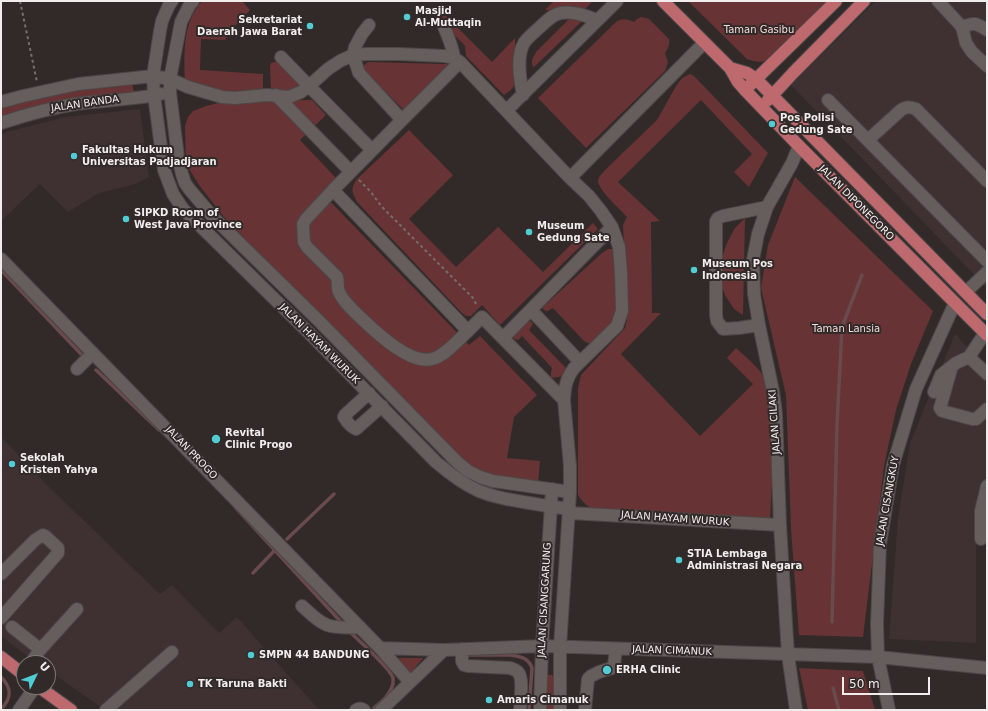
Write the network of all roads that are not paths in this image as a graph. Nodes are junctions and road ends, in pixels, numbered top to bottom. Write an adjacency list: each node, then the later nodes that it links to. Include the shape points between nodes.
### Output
1 (172, 1): 13 (street, JALAN HAYAM WURUK)
2 (193, 1): 14 (street, JALAN HAYAM WURUK, via 188,6)
3 (617, 1): 8 (street)
4 (663, 1): 15 (main road, JALAN DIPONEGORO)
5 (836, 1): 23 (main road)
6 (864, 1): 31 (main road)
7 (938, 1): 11 (street)
8 (597, 20): 28 (street); 28 (street, via 573,13 560,13 551,17 524,43 519,67)
9 (369, 26): 16 (street, via 355,47)
10 (444, 27): 18 (street)
11 (962, 27): 12 (street, via 971,23); 19 (street, via 966,43)
12 (987, 30)
13 (160, 31): 14 (street); 21 (street, JALAN HAYAM WURUK)
14 (178, 36): 22 (street, JALAN HAYAM WURUK)
15 (704, 43): 20 (main road, JALAN DIPONEGORO); 42 (street)
16 (353, 56): 18 (street, JALAN BANDA, via 400,54 444,56); 24 (street, JALAN BANDA, via 340,60); 36 (street, via 360,73)
17 (281, 57): 24 (street)
18 (457, 60): 35 (street, JALAN CISANGGARUNG); 36 (street)
19 (987, 66)
20 (730, 68): 23 (main road, JALAN DIPONEGORO, via 747,73); 26 (main road, JALAN DIPONEGORO)
21 (153, 76): 22 (street, JALAN BANDA); 29 (street, JALAN HAYAM WURUK); 33 (street, JALAN BANDA, via 78,84)
22 (170, 79): 25 (street, JALAN BANDA); 27 (street, JALAN HAYAM WURUK)
23 (756, 79): 26 (main road); 31 (main road, JALAN DIPONEGORO)
24 (309, 86): 30 (street, JALAN BANDA, via 289,97); 40 (street)
25 (188, 87): 27 (street, JALAN BANDA); 30 (street, JALAN BANDA, via 222,97)
26 (745, 90): 34 (main road, JALAN DIPONEGORO)
27 (170, 92): 29 (street, JALAN BANDA); 46 (street, JALAN HAYAM WURUK, via 182,174 190,190)
28 (523, 94): 35 (street)
29 (154, 95): 37 (street, JALAN BANDA, via 77,104); 47 (street, JALAN HAYAM WURUK, via 164,170 169,185 183,209)
30 (276, 95): 41 (street)
31 (772, 95): 34 (main road); 52 (main road, JALAN DIPONEGORO)
32 (828, 100): 38 (street)
33 (1, 102)
34 (761, 107): 39 (main road, JALAN DIPONEGORO)
35 (507, 110): 42 (street, JALAN CISANGGARUNG)
36 (402, 120): 40 (street)
37 (1, 123)
38 (868, 140): 43 (street, via 905,107 916,109); 50 (street)
39 (799, 146): 45 (street, JALAN CILAKI); 53 (main road, JALAN DIPONEGORO)
40 (372, 150): 41 (street)
41 (351, 172): 44 (street)
42 (570, 178): 48 (street, JALAN CISANGGARUNG, via 589,196)
43 (987, 181)
44 (333, 190): 58 (street); 58 (street, via 306,219 303,224 304,238 306,247 337,276 339,292 351,308 395,348 424,360 442,355)
45 (767, 207): 57 (street, JALAN CILAKI, via 753,260 754,294); 57 (street, via 723,216 716,221 717,322 723,329)
46 (213, 218): 47 (street); 56 (street, JALAN HAYAM WURUK)
47 (202, 227): 59 (street, JALAN HAYAM WURUK)
48 (612, 227): 54 (street); 64 (street, JALAN CISANGGARUNG, via 619,247 622,311 617,326)
49 (1, 259): 62 (street, JALAN PROGO)
50 (987, 261)
51 (987, 272): 52 (street)
52 (966, 292): 55 (main road, JALAN DIPONEGORO)
53 (955, 303): 60 (main road, JALAN DIPONEGORO); 99 (street, JALAN CISANGKUY, via 916,388 893,465 880,544)
54 (531, 310): 61 (street); 64 (street)
55 (987, 314)
56 (319, 321): 59 (street); 73 (street, JALAN HAYAM WURUK)
57 (759, 325): 80 (street, JALAN CILAKI, via 776,414)
58 (468, 331): 61 (street, via 482,317)
59 (308, 332): 69 (street, JALAN HAYAM WURUK)
60 (986, 334): 63 (street)
61 (503, 338): 70 (street)
62 (93, 353): 66 (street); 87 (street, JALAN PROGO)
63 (969, 357): 65 (street); 67 (street)
64 (580, 362): 70 (street, JALAN CISANGGARUNG, via 567,379)
65 (952, 366): 68 (street, via 941,375); 72 (street, via 940,409 972,420)
66 (77, 369)
67 (987, 374)
68 (934, 392)
69 (369, 393): 71 (street, JALAN HAYAM WURUK); 71 (street, via 345,415 346,421 356,429)
70 (564, 400): 77 (street, JALAN CISANGGARUNG)
71 (382, 406): 74 (street, JALAN HAYAM WURUK)
72 (987, 409)
73 (413, 418): 74 (street); 76 (street, JALAN HAYAM WURUK, via 468,471 493,481)
74 (403, 428): 78 (street, JALAN HAYAM WURUK, via 452,476 480,492)
75 (987, 486): 81 (street, via 981,511)
76 (552, 490): 77 (street, JALAN HAYAM WURUK); 78 (street, JALAN CISANGGARUNG)
77 (570, 492): 79 (street, JALAN CISANGGARUNG)
78 (551, 507): 79 (street, JALAN HAYAM WURUK); 88 (street, JALAN CISANGGARUNG)
79 (570, 511): 80 (street, JALAN HAYAM WURUK); 89 (street, JALAN CISANGGARUNG)
80 (780, 525): 97 (street, JALAN CILAKI)
81 (981, 539)
82 (1, 574): 85 (street, via 40,536 45,536 58,548 58,553)
83 (302, 606): 87 (street, via 326,626)
84 (77, 609): 94 (street)
85 (1, 618)
86 (12, 627): 94 (street)
87 (360, 627): 90 (street, JALAN PROGO)
88 (542, 646): 89 (street, JALAN CIMANUK); 91 (street, JALAN CIMANUK); 112 (street, JALAN CISANGGARUNG)
89 (560, 647): 92 (street, JALAN CIMANUK); 113 (street, JALAN CISANGGARUNG)
90 (380, 648): 93 (street); 102 (street, JALAN PROGO)
91 (462, 649): 93 (street, JALAN CIMANUK); 111 (street, via 464,665 510,668 520,674)
92 (616, 649): 97 (street, JALAN CIMANUK); 114 (street, via 612,668 588,679)
93 (444, 650): 102 (street)
94 (39, 651): 96 (street)
95 (172, 652): 107 (street)
96 (36, 655)
97 (788, 655): 99 (street, JALAN CIMANUK); 115 (street, JALAN CILAKI)
98 (1, 657): 101 (main road)
99 (878, 657): 100 (street, JALAN CIMANUK); 116 (street, JALAN CISANGKUY)
100 (987, 668)
101 (16, 669)
102 (410, 682): 110 (street)
103 (29, 695): 105 (street)
104 (50, 695): 106 (main road)
105 (19, 710)
106 (71, 710)
107 (106, 710)
108 (356, 710): 109 (street)
109 (364, 710)
110 (381, 710)
111 (520, 710)
112 (540, 710)
113 (560, 710)
114 (585, 710)
115 (796, 710)
116 (889, 710)

